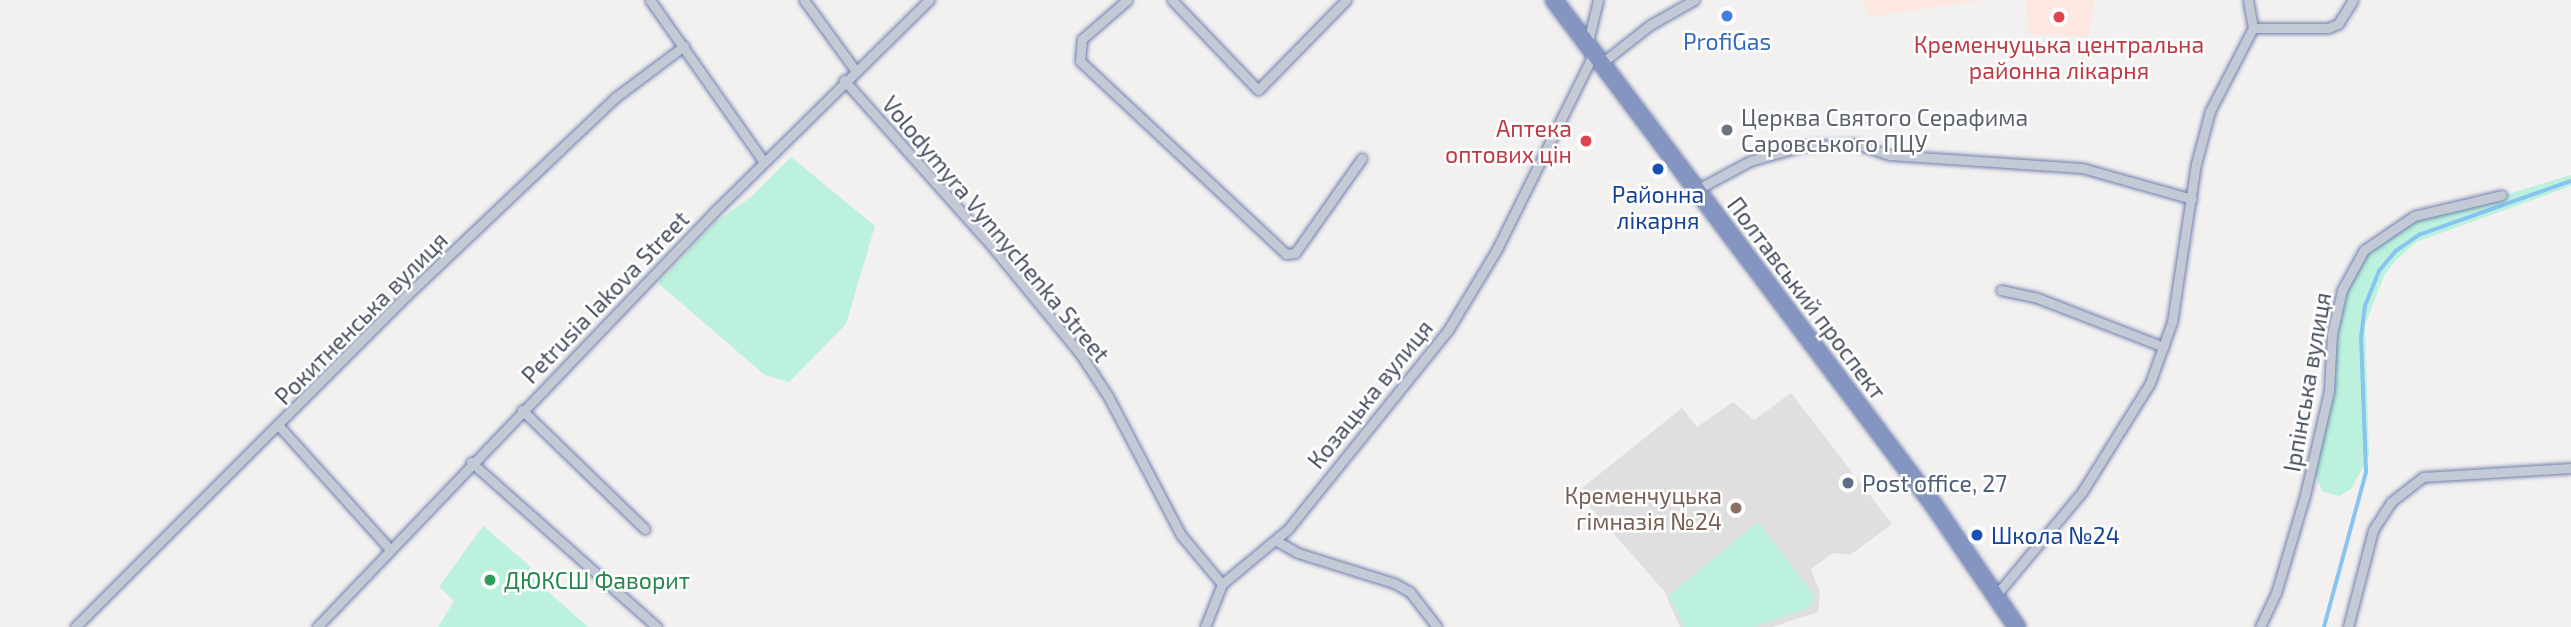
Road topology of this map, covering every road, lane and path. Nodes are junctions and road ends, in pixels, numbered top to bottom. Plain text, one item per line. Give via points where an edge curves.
1 (650, 0) edge
2 (804, 0) edge
3 (929, 0) edge
4 (1127, 0) edge
5 (1172, 0) edge
6 (1346, 0) edge
7 (1554, 0) edge
8 (1598, 0) edge
9 (1694, 0) edge
10 (2248, 0) edge
11 (2353, 0) edge
12 (2253, 28) junction
13 (684, 46) junction
14 (1595, 52) junction
15 (855, 70) junction
16 (844, 80) junction
17 (1362, 158) dead end
18 (764, 162) junction
19 (1698, 189) junction
20 (2502, 195) dead end
21 (2192, 199) junction
22 (2001, 290) dead end
23 (2164, 347) junction
24 (522, 410) junction
25 (279, 426) junction
26 (471, 462) junction
27 (2571, 468) edge
28 (645, 529) dead end
29 (1277, 541) junction
30 (389, 548) junction
31 (1222, 584) junction
32 (1997, 594) junction
33 (75, 627) edge
34 (317, 627) edge
35 (657, 627) edge
36 (1205, 627) edge
37 (1437, 627) edge
38 (2017, 627) edge
39 (2260, 627) edge
40 (2348, 627) edge

1 - 13 street
2 - 15 street
3 - 15 street, Petrusia Iakova Street
4 - 17 street via 1082,39 1080,61 1286,254 1295,253
5 - 6 street via 1258,90
7 - 14 highway, Полтавський проспект
8 - 14 street
9 - 14 street
10 - 12 street
11 - 12 street via 2339,24 2328,28
12 - 21 street via 2210,111
13 - 18 street
13 - 25 street, Рокитненська вулиця via 616,97 405,297
14 - 19 highway, Полтавський проспект
14 - 29 street, Козацька вулиця via 1462,309 1420,370
15 - 16 street, Petrusia Iakova Street
16 - 18 street, Petrusia Iakova Street
16 - 31 street, Volodymyra Vynnychenka Street via 985,238 1081,355 1108,396 1181,535
18 - 24 street, Petrusia Iakova Street
19 - 21 street via 1763,157 1803,146 1856,144 1890,155 2081,168
19 - 32 highway, Полтавський проспект
20 - 39 street, Ірпінська вулиця via 2414,216 2364,250 2342,290 2332,334 2329,391 2308,482 2276,593
21 - 23 street
22 - 23 street via 2035,297
23 - 32 street via 2150,383 2081,492
24 - 26 street, Petrusia Iakova Street
24 - 28 street
25 - 30 street
25 - 33 street, Рокитненська вулиця
26 - 30 street, Petrusia Iakova Street
26 - 35 street
27 - 40 street via 2423,477 2391,502 2373,530
29 - 31 street, Козацька вулиця
29 - 37 street via 1298,553 1394,583 1410,592
30 - 34 street, Petrusia Iakova Street
31 - 36 street
32 - 38 highway, Полтавський проспект

